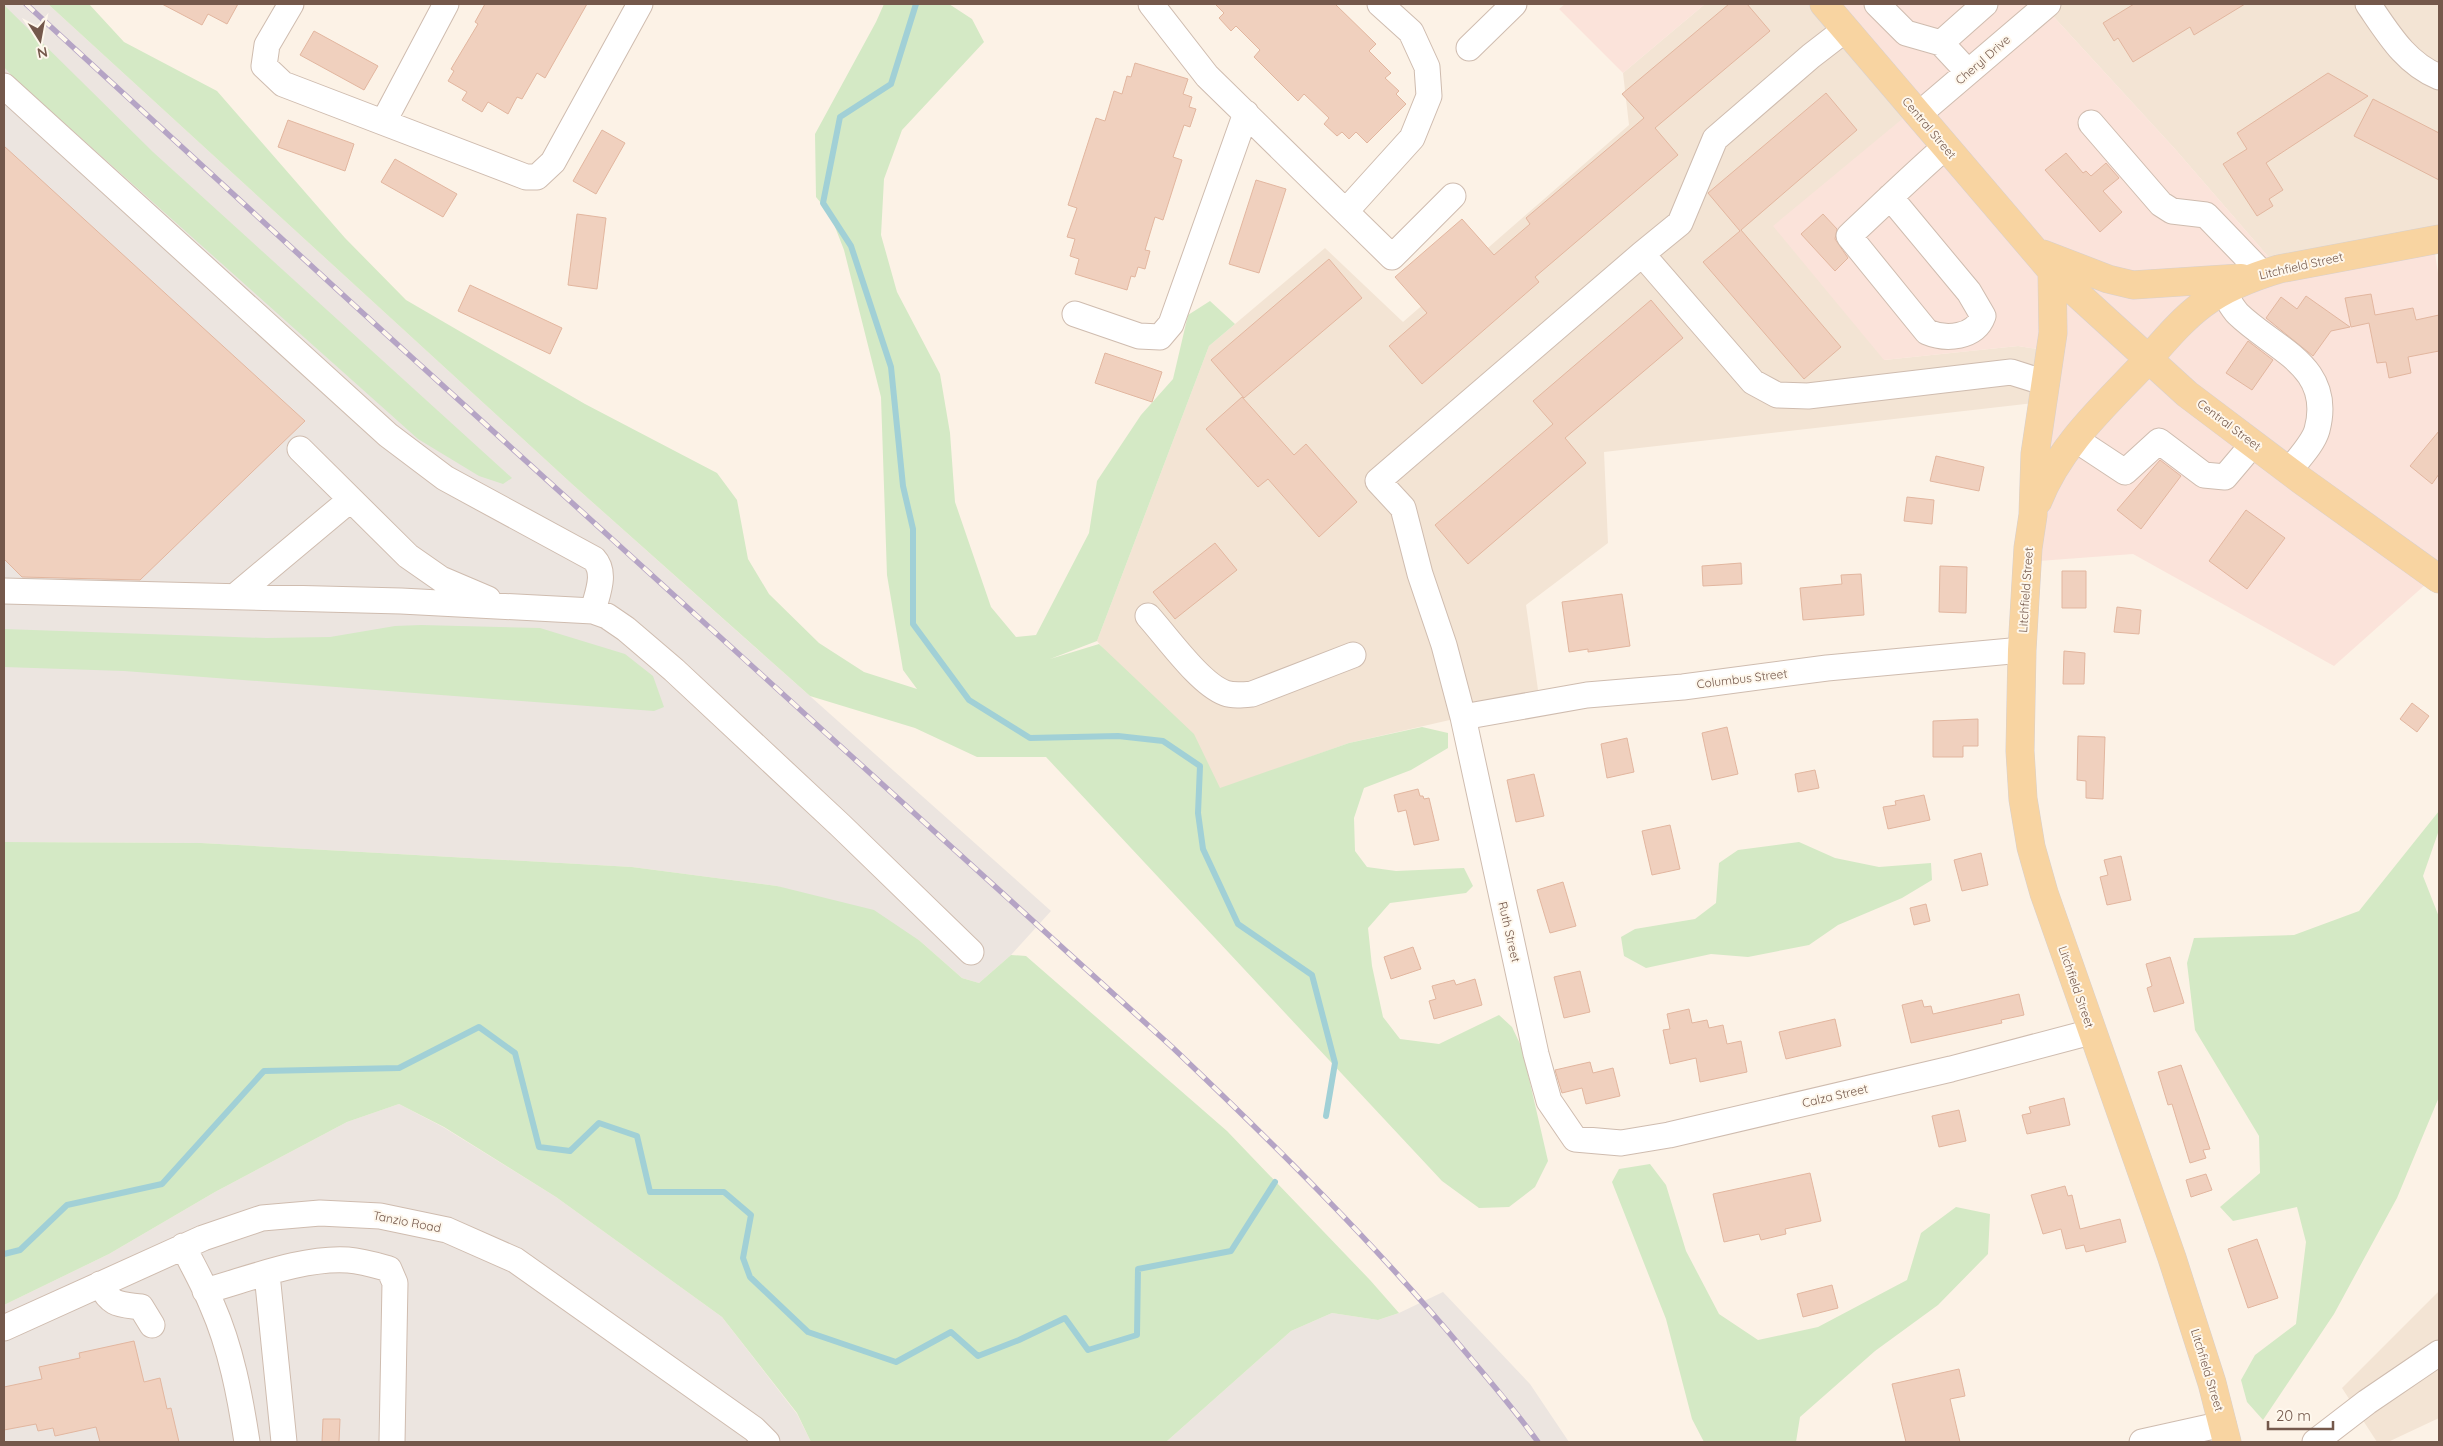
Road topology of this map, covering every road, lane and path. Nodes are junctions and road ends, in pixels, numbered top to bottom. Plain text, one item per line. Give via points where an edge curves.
1 (291, 4) edge
2 (446, 4) edge
3 (640, 4) edge
4 (1151, 4) edge
5 (1380, 4) edge
6 (1514, 4) edge
7 (1876, 4) edge
8 (1985, 4) edge
9 (2368, 4) edge
10 (2032, 9) edge
11 (1835, 12) edge
12 (1941, 43) junction
13 (1469, 48) dead end
14 (1968, 72) junction
15 (2439, 78) edge
16 (4, 86) edge
17 (1246, 113) junction
18 (1918, 115) junction
19 (384, 121) junction
20 (2091, 123) dead end
21 (1945, 147) junction
22 (1453, 196) dead end
23 (1890, 198) junction
24 (1346, 210) junction
25 (2439, 239) edge
26 (1642, 254) junction
27 (2044, 261) junction
28 (2258, 275) junction
29 (2223, 292) junction
30 (1076, 314) dead end
31 (2148, 360) junction
32 (2046, 383) junction
33 (2075, 439) junction
34 (2253, 444) junction
35 (300, 449) dead end
36 (2289, 471) junction
37 (350, 500) junction
38 (2032, 515) junction
39 (2439, 579) edge
40 (4, 591) edge
41 (234, 597) junction
42 (504, 606) junction
43 (593, 611) junction
44 (1148, 616) dead end
45 (2022, 650) junction
46 (1353, 654) dead end
47 (1463, 717) junction
48 (971, 952) dead end
49 (2092, 1032) junction
50 (1575, 1139) joint
51 (183, 1246) junction
52 (268, 1274) junction
53 (100, 1284) junction
54 (206, 1291) junction
55 (152, 1325) dead end
56 (4, 1328) edge
57 (2439, 1354) edge
58 (2225, 1433) edge
59 (247, 1442) edge
60 (284, 1442) edge
61 (392, 1442) edge
62 (767, 1442) edge
63 (2142, 1442) edge
64 (2315, 1442) edge

1 - 19 street via 267,45 264,66 284,84
2 - 19 street
3 - 19 street via 553,162 537,177 526,177
4 - 17 street via 1207,76
5 - 24 street via 1411,32 1427,67 1429,96 1412,138
6 - 13 street
7 - 12 street via 1906,33
8 - 12 street
9 - 15 street via 2396,45
10 - 14 street, Cheryl Drive
11 - 18 main road, Central Street
11 - 26 street via 1811,56 1715,139 1680,223
12 - 14 street
14 - 18 street, Cheryl Drive
16 - 43 street via 417,459 445,478 594,559 601,566 602,574
17 - 24 street
17 - 30 street via 1171,324 1160,337 1139,336
18 - 21 main road, Central Street
20 - 28 street via 2161,204 2172,211 2206,215
21 - 23 street
21 - 27 main road, Central Street
22 - 24 street via 1392,256
23 - 23 street via 1849,236 1927,332 1948,337 1980,326 1983,316 1970,292
25 - 28 main road, Litchfield Street via 2359,252
26 - 32 street via 1753,382 1777,395 1808,396 2011,372
26 - 47 street, Ruth Street via 1378,481 1403,508
27 - 28 main road, Central Street via 2133,285
27 - 31 main road, Central Street
27 - 32 main road, Litchfield Street via 2053,333
28 - 29 main road, Litchfield Street
29 - 31 main road, Litchfield Street via 2180,323
29 - 36 street via 2236,312 2296,358 2311,377 2321,399 2316,432
31 - 33 main road, Litchfield Street
31 - 34 main road, Central Street
32 - 38 main road, Litchfield Street via 2035,454
33 - 34 street via 2125,472 2159,441 2204,474 2225,477
33 - 38 main road, Litchfield Street via 2048,478
34 - 36 main road, Central Street
35 - 37 street
36 - 39 main road, Central Street
37 - 41 street
37 - 42 street via 408,556 441,579
38 - 45 main road, Litchfield Street
40 - 41 street
41 - 42 street
42 - 43 street
43 - 48 street via 626,629 674,670
44 - 46 street via 1204,680 1234,696 1252,694
45 - 47 street, Columbus Street via 1587,695
45 - 49 main road, Litchfield Street via 2020,751 2031,847
47 - 50 street, Ruth Street via 1536,1054 1549,1101
49 - 50 street, Calza Street via 1951,1069 1669,1135 1621,1142
49 - 58 main road, Litchfield Street via 2172,1258
51 - 53 street, Tanzio Road
51 - 54 street
51 - 62 street, Tanzio Road via 262,1218 320,1213 380,1216 447,1230 516,1260 754,1428
52 - 54 street
52 - 60 street
52 - 61 street via 315,1262 347,1260 389,1269 394,1275
53 - 55 street via 110,1300 141,1307
53 - 56 street, Tanzio Road
54 - 59 street via 229,1354
57 - 64 street via 2367,1402
58 - 63 street

